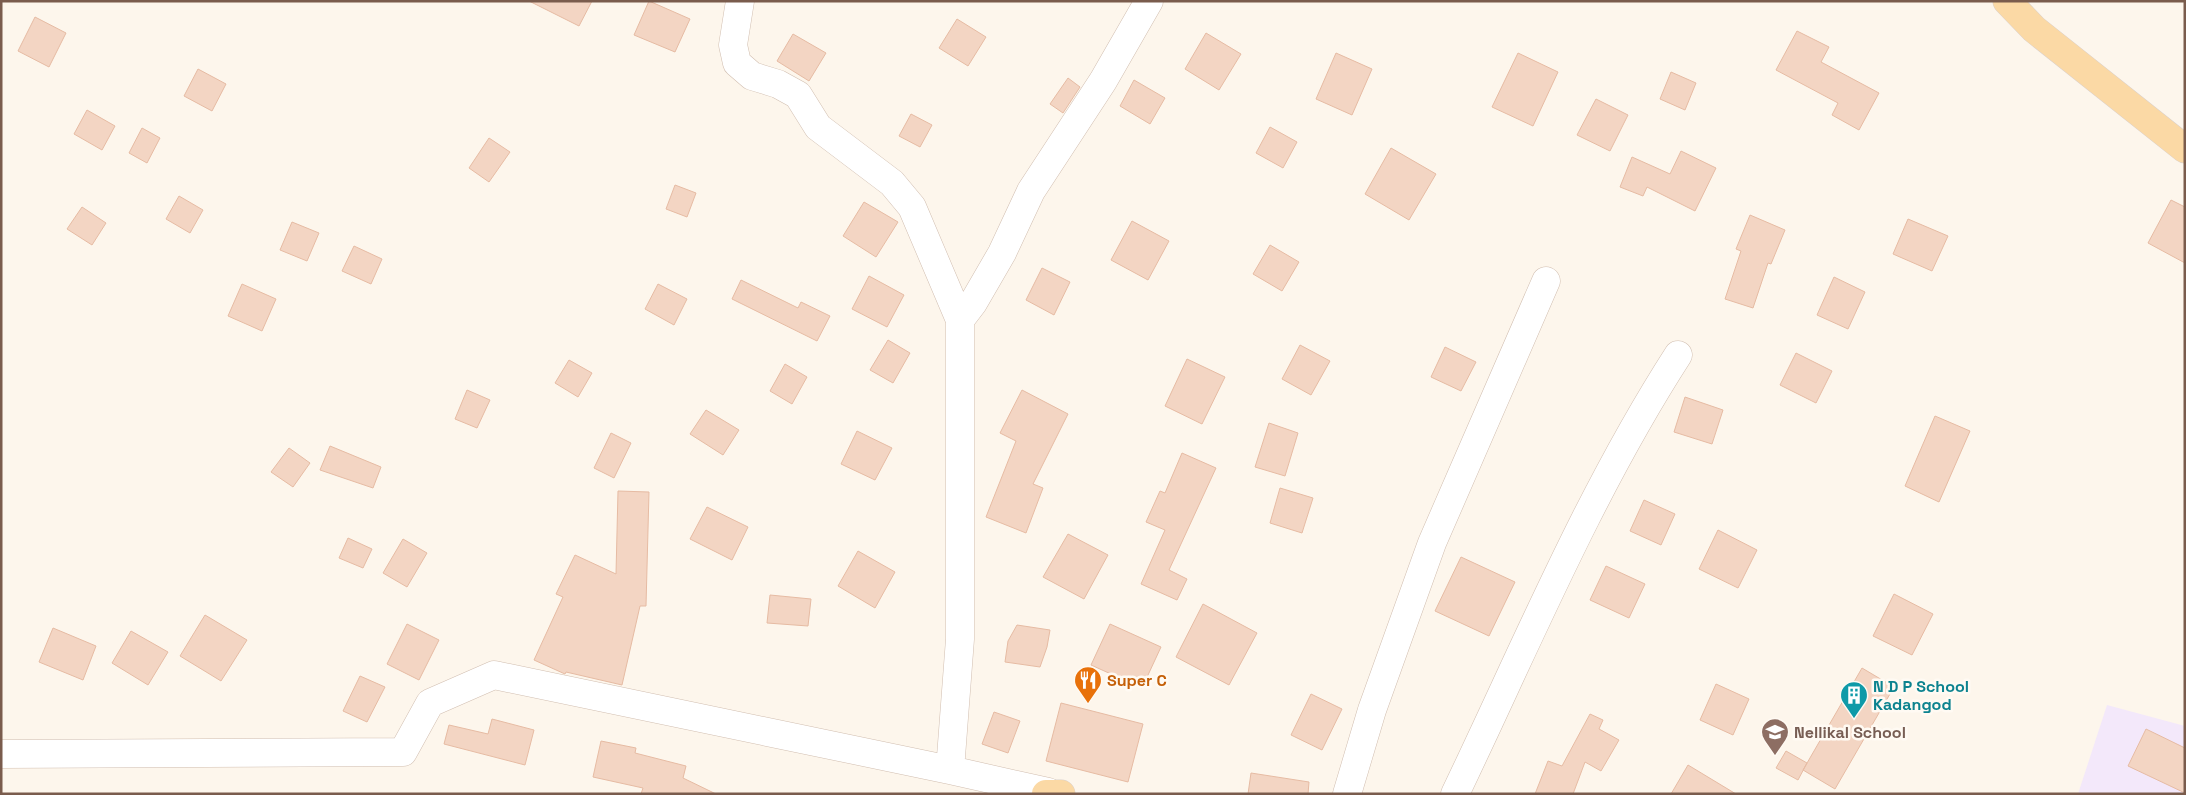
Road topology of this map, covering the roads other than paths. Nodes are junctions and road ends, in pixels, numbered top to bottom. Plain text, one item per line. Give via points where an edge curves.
1 (740, 1) edge
2 (1148, 1) edge
3 (2007, 1) edge
4 (2185, 149) edge
5 (1546, 281) dead end
6 (960, 320) junction
7 (1678, 355) dead end
8 (1, 754) edge
9 (950, 770) junction
10 (1052, 793) edge
11 (1347, 794) edge
12 (1455, 794) edge

1 - 6 street via 733,45 737,64 752,76 778,84 798,95 818,127 892,183 912,207
2 - 6 street via 1103,81 1031,191 1002,253
3 - 4 main road via 2034,28
5 - 11 street via 1432,543 1372,710
6 - 9 street via 960,639
7 - 12 street via 1644,408 1604,483
8 - 9 street via 403,752 430,704 494,675
9 - 10 street

